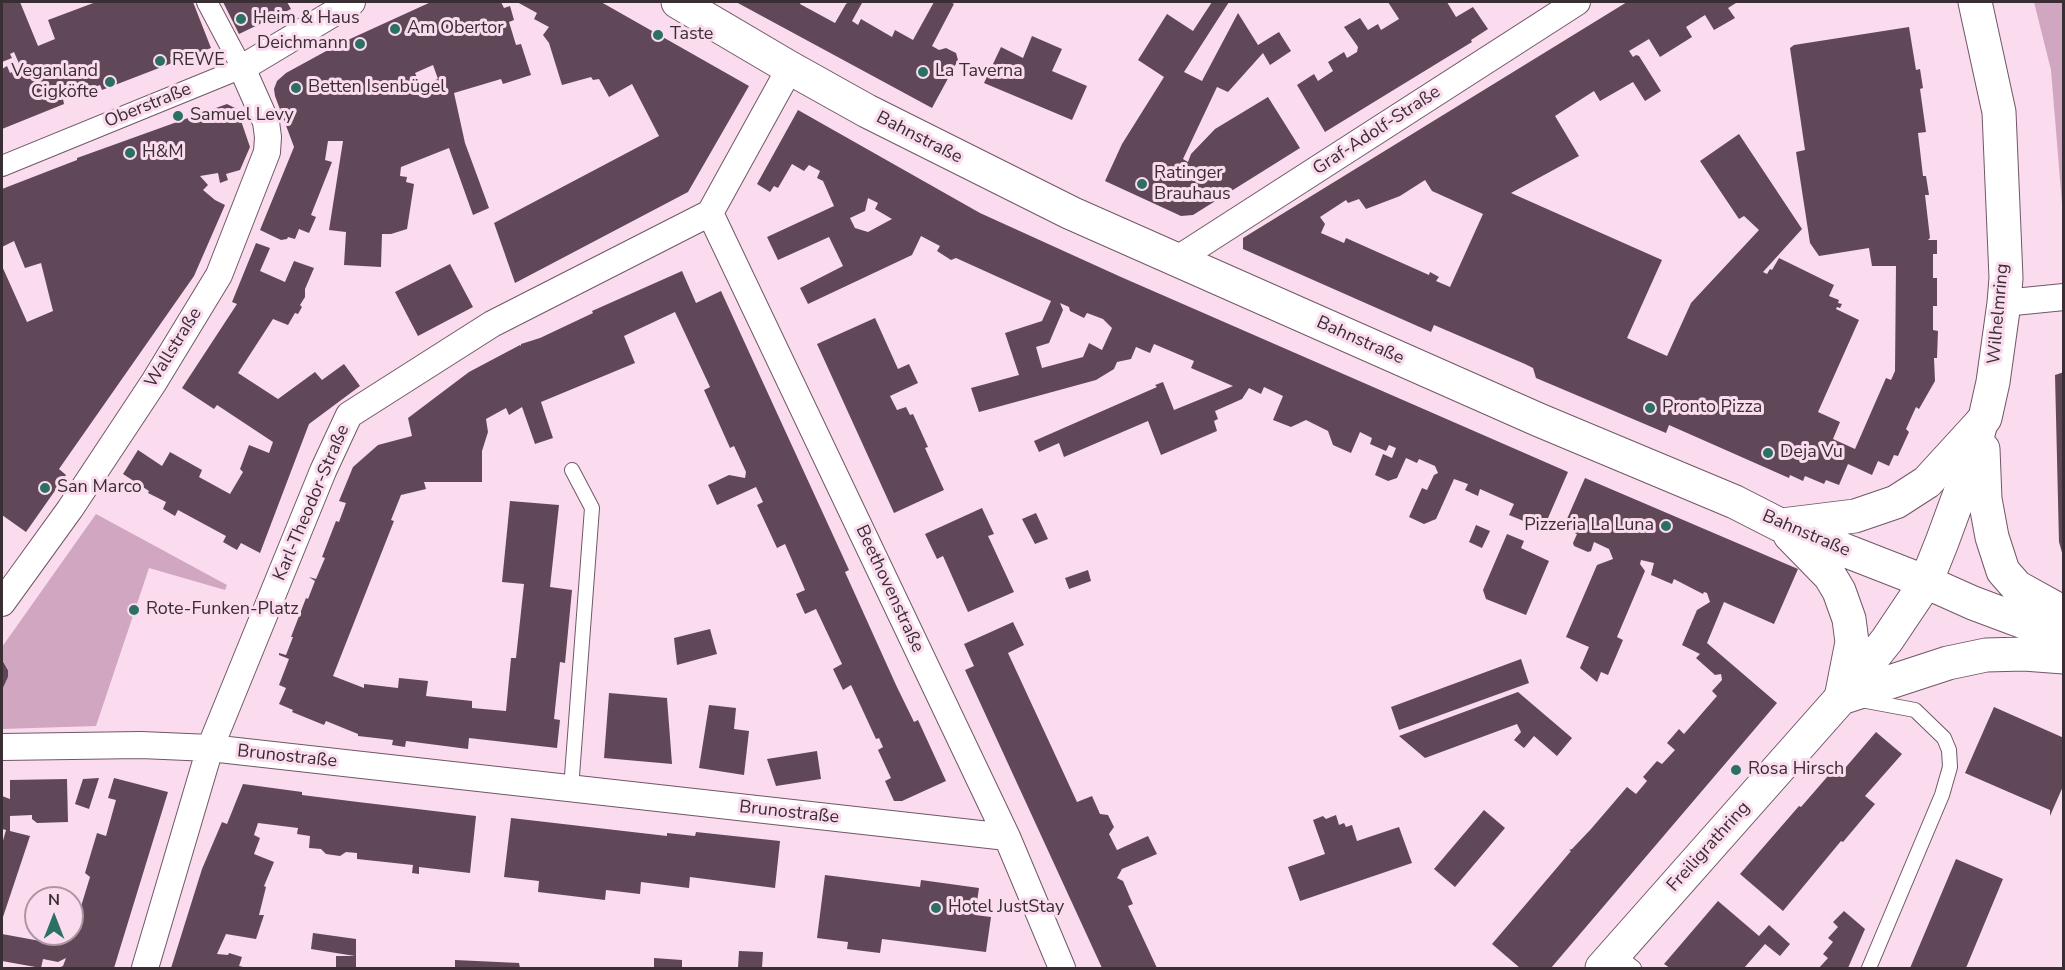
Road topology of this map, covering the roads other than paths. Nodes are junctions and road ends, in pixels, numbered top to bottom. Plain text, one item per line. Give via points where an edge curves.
1 (207, 2) edge
2 (352, 2) edge
3 (678, 2) edge
4 (1577, 2) edge
5 (1975, 2) edge
6 (242, 68) junction
7 (790, 68) junction
8 (2, 166) edge
9 (710, 213) junction
10 (1176, 260) junction
11 (2064, 297) edge
12 (2004, 303) junction
13 (1981, 423) junction
14 (572, 470) dead end
15 (1780, 525) junction
16 (1926, 582) junction
17 (2, 603) edge
18 (2064, 613) edge
19 (2064, 637) edge
20 (2064, 657) edge
21 (1841, 698) junction
22 (2, 747) edge
23 (210, 748) junction
24 (571, 789) junction
25 (1007, 837) junction
26 (1617, 963) edge
27 (145, 969) edge
28 (1062, 969) edge
29 (1869, 969) edge

1 - 6 street
2 - 6 street, Oberstraße
3 - 7 street, Bahnstraße
4 - 10 street, Graf-Adolf-Straße
5 - 12 street, Wilhelmring via 1999,112
6 - 8 street, Oberstraße
6 - 17 street, Wallstraße via 266,122 267,152 219,275 154,382
7 - 9 street
7 - 10 street, Bahnstraße via 962,159
9 - 23 street, Karl-Theodor-Straße via 492,324 349,415
9 - 25 street, Beethovenstraße
10 - 15 street, Bahnstraße
11 - 12 street
12 - 13 street, Wilhelmring via 1993,382
13 - 15 street via 1927,482 1896,502 1855,516
13 - 16 street, Wilhelmring via 1967,474
13 - 18 street via 1985,499 2003,571 2017,587
14 - 24 lane via 592,508
15 - 16 street, Bahnstraße
15 - 21 street via 1821,566 1839,591 1849,619 1852,642
16 - 19 street, Bahnstraße
16 - 21 street, Freiligrathring
20 - 21 street via 1986,655 1948,663
21 - 26 street, Freiligrathring
21 - 29 lane via 1915,710 1944,738 1949,750 1950,767 1942,795
22 - 23 street, Brunostraße
23 - 24 street, Brunostraße
23 - 27 street, Karl-Theodor-Straße
24 - 25 street, Brunostraße
25 - 28 street, Beethovenstraße

